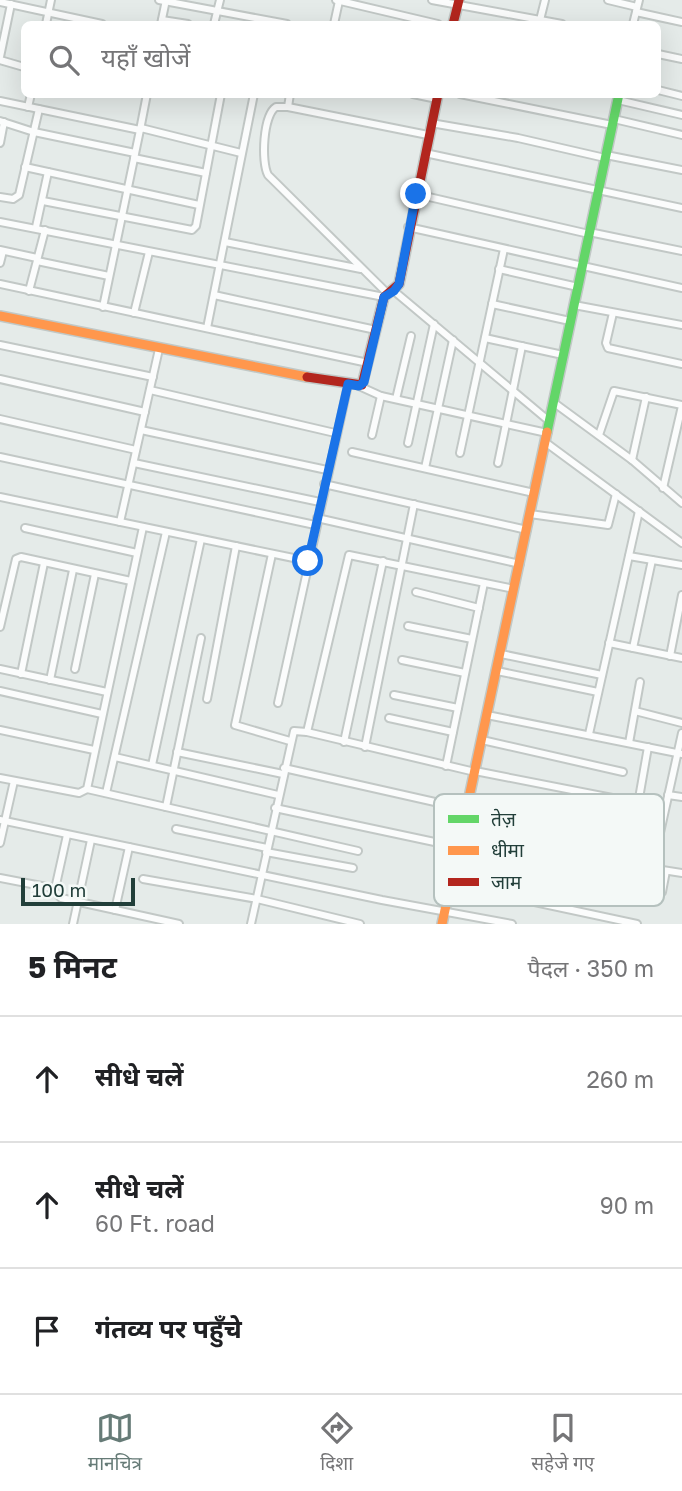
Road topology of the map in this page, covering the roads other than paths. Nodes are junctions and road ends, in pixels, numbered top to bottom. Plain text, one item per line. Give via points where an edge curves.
1 (51, 0) edge
2 (220, 0) edge
3 (337, 0) edge
4 (432, 0) edge
5 (545, 0) edge
6 (608, 0) edge
7 (164, 1) edge
8 (0, 2) edge
9 (458, 3) edge
10 (11, 4) junction
11 (637, 6) edge
12 (217, 11) junction
13 (48, 12) junction
14 (46, 21) edge
15 (88, 21) edge
16 (162, 21) edge
17 (215, 21) edge
18 (271, 21) edge
19 (334, 21) edge
20 (425, 21) edge
21 (454, 21) edge
22 (535, 21) edge
23 (539, 21) edge
24 (682, 22) edge
25 (661, 55) edge
26 (0, 58) edge
27 (682, 59) edge
28 (21, 66) edge
29 (661, 91) edge
30 (682, 96) edge
31 (30, 98) edge
32 (145, 98) edge
33 (220, 98) edge
34 (253, 98) edge
35 (289, 98) edge
36 (438, 98) edge
37 (482, 98) edge
38 (618, 98) edge
39 (622, 98) edge
40 (0, 101) edge
41 (28, 107) junction
42 (288, 107) junction
43 (39, 109) junction
44 (682, 115) edge
45 (2, 121) edge
46 (613, 122) junction
47 (432, 123) junction
48 (140, 129) junction
49 (33, 132) junction
50 (429, 135) junction
51 (682, 135) edge
52 (0, 143) edge
53 (211, 144) junction
54 (241, 153) junction
55 (425, 153) junction
56 (135, 156) junction
57 (605, 157) junction
58 (25, 167) junction
59 (682, 170) edge
60 (48, 172) junction
61 (206, 173) junction
62 (128, 190) junction
63 (598, 191) junction
64 (416, 194) junction
65 (0, 197) edge
66 (43, 201) junction
67 (200, 205) junction
68 (682, 208) edge
69 (122, 216) junction
70 (0, 222) edge
71 (36, 227) junction
72 (408, 227) junction
73 (45, 230) junction
74 (589, 233) junction
75 (225, 242) junction
76 (116, 246) junction
77 (504, 249) junction
78 (1, 251) edge
79 (682, 251) edge
80 (149, 252) junction
81 (37, 260) junction
82 (0, 263) edge
83 (220, 263) junction
84 (582, 266) junction
85 (363, 270) junction
86 (499, 270) junction
87 (110, 276) junction
88 (0, 284) edge
89 (578, 287) junction
90 (682, 288) edge
91 (29, 291) junction
92 (388, 294) junction
93 (214, 295) junction
94 (492, 304) junction
95 (574, 305) junction
96 (103, 307) junction
97 (134, 313) junction
98 (613, 313) junction
99 (0, 316) edge
100 (570, 321) junction
101 (434, 324) junction
102 (682, 324) edge
103 (207, 328) junction
104 (376, 330) junction
105 (411, 336) dead end
106 (485, 338) junction
107 (453, 340) junction
108 (0, 345) edge
109 (522, 346) junction
110 (159, 349) junction
111 (563, 355) junction
112 (479, 362) junction
113 (368, 363) junction
114 (682, 365) edge
115 (153, 377) junction
116 (0, 379) edge
117 (348, 384) junction
118 (359, 386) junction
119 (150, 390) junction
120 (513, 390) junction
121 (381, 396) junction
122 (646, 397) junction
123 (396, 400) junction
124 (553, 402) junction
125 (417, 404) junction
126 (682, 405) edge
127 (438, 409) junction
128 (145, 412) junction
129 (468, 415) junction
130 (0, 419) edge
131 (549, 421) junction
132 (505, 424) junction
133 (141, 430) junction
134 (335, 433) junction
135 (372, 435) dead end
136 (599, 435) junction
137 (546, 437) junction
138 (408, 443) dead end
139 (136, 450) junction
140 (352, 452) dead end
141 (460, 453) dead end
142 (0, 457) edge
143 (632, 460) junction
144 (134, 463) junction
145 (498, 463) dead end
146 (425, 468) junction
147 (327, 470) junction
148 (130, 484) junction
149 (324, 484) junction
150 (663, 488) junction
151 (534, 493) junction
152 (617, 494) junction
153 (0, 497) edge
154 (320, 502) junction
155 (682, 503) edge
156 (414, 505) junction
157 (639, 511) junction
158 (530, 514) junction
159 (316, 521) junction
160 (120, 522) junction
161 (143, 527) junction
162 (25, 528) dead end
163 (527, 530) junction
164 (166, 532) junction
165 (201, 539) junction
166 (407, 540) junction
167 (682, 542) edge
168 (236, 546) junction
169 (137, 553) junction
170 (272, 554) junction
171 (629, 556) junction
172 (652, 559) junction
173 (308, 561) junction
174 (383, 561) junction
175 (44, 563) junction
176 (520, 564) junction
177 (682, 565) edge
178 (402, 566) junction
179 (74, 570) junction
180 (95, 574) junction
181 (131, 581) junction
182 (484, 583) junction
183 (514, 589) junction
184 (416, 592) dead end
185 (682, 595) edge
186 (479, 608) junction
187 (408, 626) dead end
188 (0, 627) edge
189 (201, 638) dead end
190 (472, 639) junction
191 (610, 643) junction
192 (633, 648) junction
193 (501, 654) junction
194 (670, 656) junction
195 (682, 658) edge
196 (402, 660) dead end
197 (0, 669) edge
198 (75, 669) dead end
199 (497, 671) junction
200 (465, 673) junction
201 (21, 674) junction
202 (602, 675) junction
203 (50, 680) junction
204 (640, 682) dead end
205 (0, 691) edge
206 (598, 691) junction
207 (107, 692) junction
208 (394, 695) dead end
209 (207, 699) dead end
210 (278, 703) dead end
211 (458, 708) junction
212 (635, 710) junction
213 (102, 714) junction
214 (487, 715) junction
215 (389, 718) dead end
216 (682, 723) edge
217 (0, 730) edge
218 (307, 732) junction
219 (453, 732) junction
220 (682, 733) edge
221 (589, 734) junction
222 (482, 740) junction
223 (290, 741) junction
224 (344, 742) junction
225 (629, 743) junction
226 (365, 747) junction
227 (648, 747) junction
228 (94, 750) junction
229 (177, 752) junction
230 (680, 754) edge
231 (115, 757) junction
232 (152, 765) junction
233 (446, 766) junction
234 (283, 771) junction
235 (475, 771) junction
236 (173, 772) junction
237 (622, 772) dead end
238 (0, 778) edge
239 (14, 781) junction
240 (87, 789) junction
241 (106, 793) junction
242 (470, 794) edge
243 (592, 794) edge
244 (640, 794) edge
245 (278, 795) junction
246 (668, 795) junction
247 (682, 797) edge
248 (434, 802) edge
249 (166, 807) junction
250 (275, 808) junction
251 (664, 814) edge
252 (2, 821) edge
253 (176, 829) dead end
254 (270, 830) junction
255 (67, 835) junction
256 (91, 839) junction
257 (0, 843) edge
258 (434, 845) edge
259 (129, 848) junction
260 (267, 850) junction
261 (358, 850) dead end
262 (354, 868) dead end
263 (666, 871) joint
264 (682, 873) edge
265 (262, 876) junction
266 (0, 878) edge
267 (143, 879) dead end
268 (664, 885) edge
269 (55, 889) junction
270 (257, 900) junction
271 (78, 902) junction
272 (446, 906) edge
273 (553, 906) edge
274 (115, 910) junction
275 (445, 910) junction
276 (142, 920) edge
277 (73, 924) edge
278 (174, 924) edge
279 (251, 924) edge
280 (360, 924) edge
281 (442, 924) edge
282 (512, 924) edge
283 (637, 924) edge

1 - 13 street
2 - 12 street
3 - 19 street
3 - 20 street
4 - 9 street
5 - 23 street
6 - 11 street
7 - 12 street
7 - 16 street
8 - 10 street
9 - 21 street
9 - 22 street
10 - 13 street
10 - 26 street
11 - 24 street
12 - 17 street
12 - 18 street
13 - 14 street
13 - 15 street
25 - 27 street
26 - 28 street
29 - 30 street
31 - 41 street
32 - 48 street
33 - 53 street
34 - 54 street
35 - 42 street
36 - 47 street
37 - 46 street
38 - 46 street
39 - 44 street
40 - 41 street
41 - 43 street
42 - 50 street
42 - 85 street via 271,110 264,168
43 - 48 street
43 - 49 street
45 - 49 street
45 - 52 street
46 - 51 street
46 - 57 street
47 - 50 street
47 - 57 street
48 - 53 street
48 - 56 street
49 - 56 street
49 - 58 street
50 - 55 street
53 - 54 street
53 - 61 street
54 - 75 street
55 - 63 street
55 - 64 street
56 - 61 street
56 - 62 street
57 - 59 street
57 - 63 street
58 - 60 street
58 - 65 street via 16,198
60 - 62 street
60 - 66 street
61 - 67 street
62 - 67 street
62 - 69 street
63 - 68 street
63 - 74 street
64 - 72 street
64 - 74 street
66 - 69 street
66 - 71 street
67 - 69 street via 192,230
69 - 76 street
70 - 71 street
71 - 73 street
72 - 77 street
72 - 92 street via 399,284
73 - 76 street
73 - 81 street
74 - 79 street
74 - 84 street
75 - 83 street
75 - 85 street
76 - 80 street
76 - 87 street
77 - 84 street
77 - 86 street
78 - 81 street
78 - 82 street
80 - 83 street
80 - 97 street
81 - 87 street
81 - 91 street
83 - 92 street
83 - 93 street
84 - 89 street
84 - 90 street
85 - 92 street
86 - 89 street
86 - 94 street
87 - 96 street
88 - 91 street
89 - 95 street
91 - 96 street
92 - 101 street
92 - 104 street
93 - 103 street
93 - 104 street
94 - 100 street
94 - 106 street
95 - 98 street
95 - 100 street
96 - 97 street
97 - 103 street
98 - 102 street
98 - 114 street via 608,348
99 - 110 street
100 - 111 street
101 - 107 street
101 - 125 street
103 - 113 street
104 - 113 street
105 - 123 street
106 - 109 street
106 - 112 street
107 - 112 street
107 - 127 street
108 - 115 street
109 - 111 street
109 - 120 street
110 - 115 street
110 - 117 street
111 - 124 street
112 - 120 street
112 - 129 street
113 - 118 street
115 - 119 street
116 - 128 street
117 - 118 street
117 - 134 street
118 - 121 street
119 - 128 street
119 - 134 street
120 - 131 street
120 - 132 street
121 - 123 street
121 - 135 street
122 - 126 street
122 - 136 street via 614,391
122 - 143 street
123 - 125 street
124 - 131 street
124 - 136 street
125 - 127 street
125 - 138 street
126 - 150 street
127 - 129 street
127 - 146 street
128 - 133 street
129 - 132 street
129 - 141 street
130 - 139 street
131 - 137 street
132 - 137 street
132 - 145 street
133 - 139 street
133 - 147 street
134 - 147 street
136 - 143 street
137 - 151 street
137 - 152 street
139 - 144 street
140 - 146 street
142 - 148 street
143 - 150 street
144 - 148 street
144 - 154 street
146 - 151 street
147 - 149 street
148 - 159 street
148 - 160 street
149 - 154 street
149 - 156 street
150 - 155 street
151 - 158 street
152 - 157 street
152 - 158 street via 608,525
153 - 160 street
154 - 159 street
156 - 163 street
156 - 166 street
157 - 167 street
157 - 171 street
158 - 163 street
159 - 166 street
159 - 173 street
160 - 161 street
161 - 164 street
161 - 169 street
162 - 169 street
163 - 176 street
164 - 165 street
164 - 231 street
165 - 168 street
165 - 232 street
166 - 176 street
166 - 178 street
168 - 170 street
168 - 209 street
169 - 181 street
170 - 173 street
170 - 223 street via 235,725
171 - 172 street
171 - 191 street
172 - 177 street
172 - 192 street
173 - 210 street
174 - 178 street
174 - 218 street via 354,555 346,559
174 - 224 street
175 - 179 street
175 - 188 street via 21,557 13,562
175 - 201 street
176 - 183 street
178 - 182 street
178 - 226 street
179 - 180 street
179 - 203 street
180 - 181 street
180 - 198 street
181 - 207 street
182 - 183 street
182 - 186 street
183 - 193 street
184 - 186 street
185 - 194 street
186 - 190 street
187 - 190 street
189 - 229 street
190 - 200 street
191 - 192 street
191 - 202 street
192 - 194 street
193 - 199 street
193 - 202 street
194 - 195 street
196 - 200 street
197 - 201 street
199 - 206 street
199 - 214 street
200 - 211 street
201 - 203 street
202 - 206 street
203 - 207 street
204 - 212 street
205 - 213 street
206 - 221 street
207 - 213 street
208 - 211 street
211 - 219 street
212 - 216 street
212 - 225 street
213 - 228 street
214 - 221 street
214 - 222 street
215 - 219 street
217 - 228 street
218 - 223 street via 294,731
218 - 224 street
219 - 233 street
220 - 230 street
221 - 225 street
222 - 235 street
222 - 237 street
223 - 234 street
224 - 226 street
225 - 227 street
226 - 233 street
227 - 230 street
227 - 244 street
228 - 240 street
229 - 234 street
229 - 236 street
230 - 246 street
231 - 232 street
231 - 241 street
232 - 236 street
233 - 235 street
234 - 245 street
234 - 248 street
235 - 242 street
235 - 243 street
236 - 245 street
236 - 249 street
238 - 239 street
239 - 240 street via 79,793
239 - 252 street
240 - 241 street
241 - 249 street
245 - 250 street
246 - 247 street
246 - 251 street
249 - 254 street
250 - 254 street
250 - 258 street
252 - 255 street
252 - 257 street
253 - 260 street
254 - 260 street
254 - 261 street
255 - 256 street
255 - 269 street
256 - 259 street
256 - 271 street
259 - 265 street
259 - 274 street
260 - 262 street
260 - 265 street
263 - 264 street
263 - 268 street
265 - 270 street
265 - 275 street
266 - 269 street
267 - 270 street
269 - 271 street via 58,897
270 - 279 street
270 - 280 street
271 - 274 street
271 - 277 street
272 - 275 street
273 - 283 street
274 - 276 street
275 - 281 street
275 - 282 street
276 - 278 street

